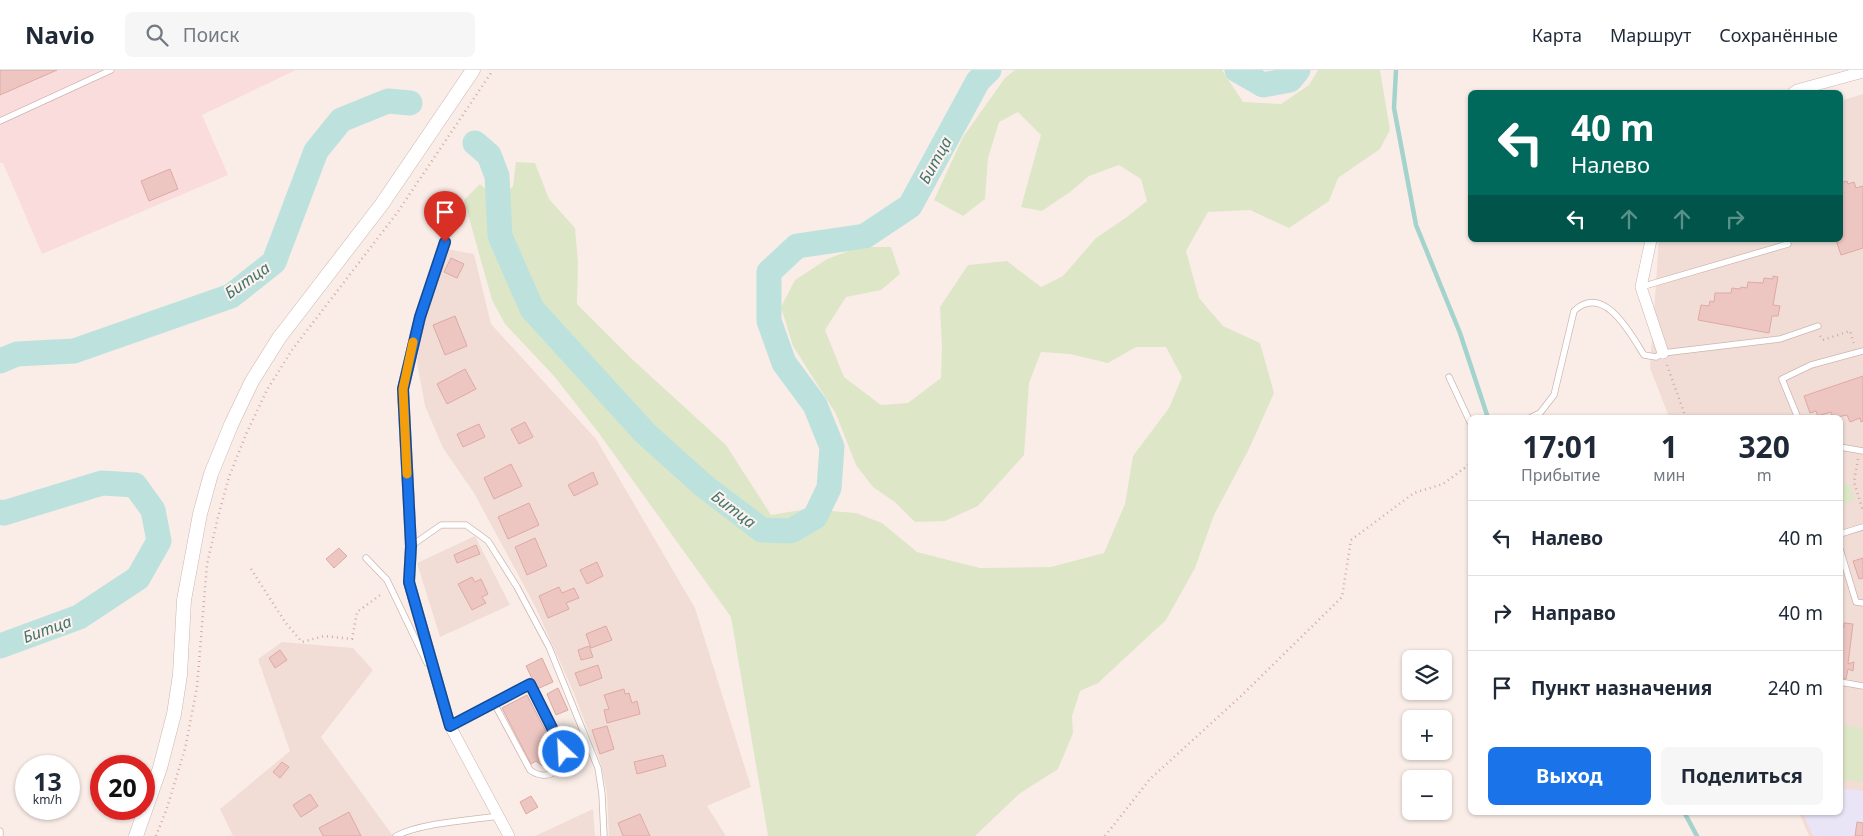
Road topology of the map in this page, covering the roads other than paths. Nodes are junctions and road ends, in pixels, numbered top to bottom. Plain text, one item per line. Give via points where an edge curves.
1 (112, 70) edge
2 (473, 70) edge
3 (1863, 72) edge
4 (1797, 90) edge
5 (0, 121) edge
6 (445, 242) dead end
7 (1651, 242) edge
8 (1788, 244) dead end
9 (1641, 287) junction
10 (1818, 326) dead end
11 (1860, 352) edge
12 (1663, 353) junction
13 (1449, 378) dead end
14 (1536, 415) edge
15 (1797, 415) edge
16 (1468, 418) edge
17 (1843, 448) edge
18 (1861, 451) edge
19 (1863, 527) edge
20 (1843, 533) edge
21 (411, 546) junction
22 (366, 558) dead end
23 (1843, 559) edge
24 (1863, 604) edge
25 (435, 677) junction
26 (1843, 683) edge
27 (1863, 686) edge
28 (494, 703) junction
29 (450, 726) junction
30 (499, 816) junction
31 (0, 831) edge
32 (0, 836) edge
33 (136, 836) edge
34 (396, 836) edge
35 (509, 836) edge
36 (604, 836) edge

1 - 5 lane
2 - 33 street via 382,204 279,338 252,381 231,425 211,474 200,514 184,600 180,676 174,714 160,768
3 - 4 street
6 - 21 street via 420,317 403,389
7 - 9 street
8 - 9 lane
9 - 12 street
10 - 12 lane via 1780,340
11 - 15 lane via 1811,365 1782,379
12 - 14 lane via 1656,357 1644,355 1610,309 1600,302 1588,302 1574,311 1554,395
13 - 16 lane
17 - 18 lane
19 - 20 lane
21 - 25 street via 409,582
21 - 36 lane via 441,525 466,525 488,541 549,646 598,768
22 - 25 lane via 387,580
23 - 24 lane via 1856,602
25 - 29 street
26 - 27 lane
28 - 28 lane via 530,684 562,746 564,759 559,770 548,776 530,770
28 - 29 lane
29 - 30 street
30 - 34 lane via 431,826
30 - 35 street
31 - 32 lane

